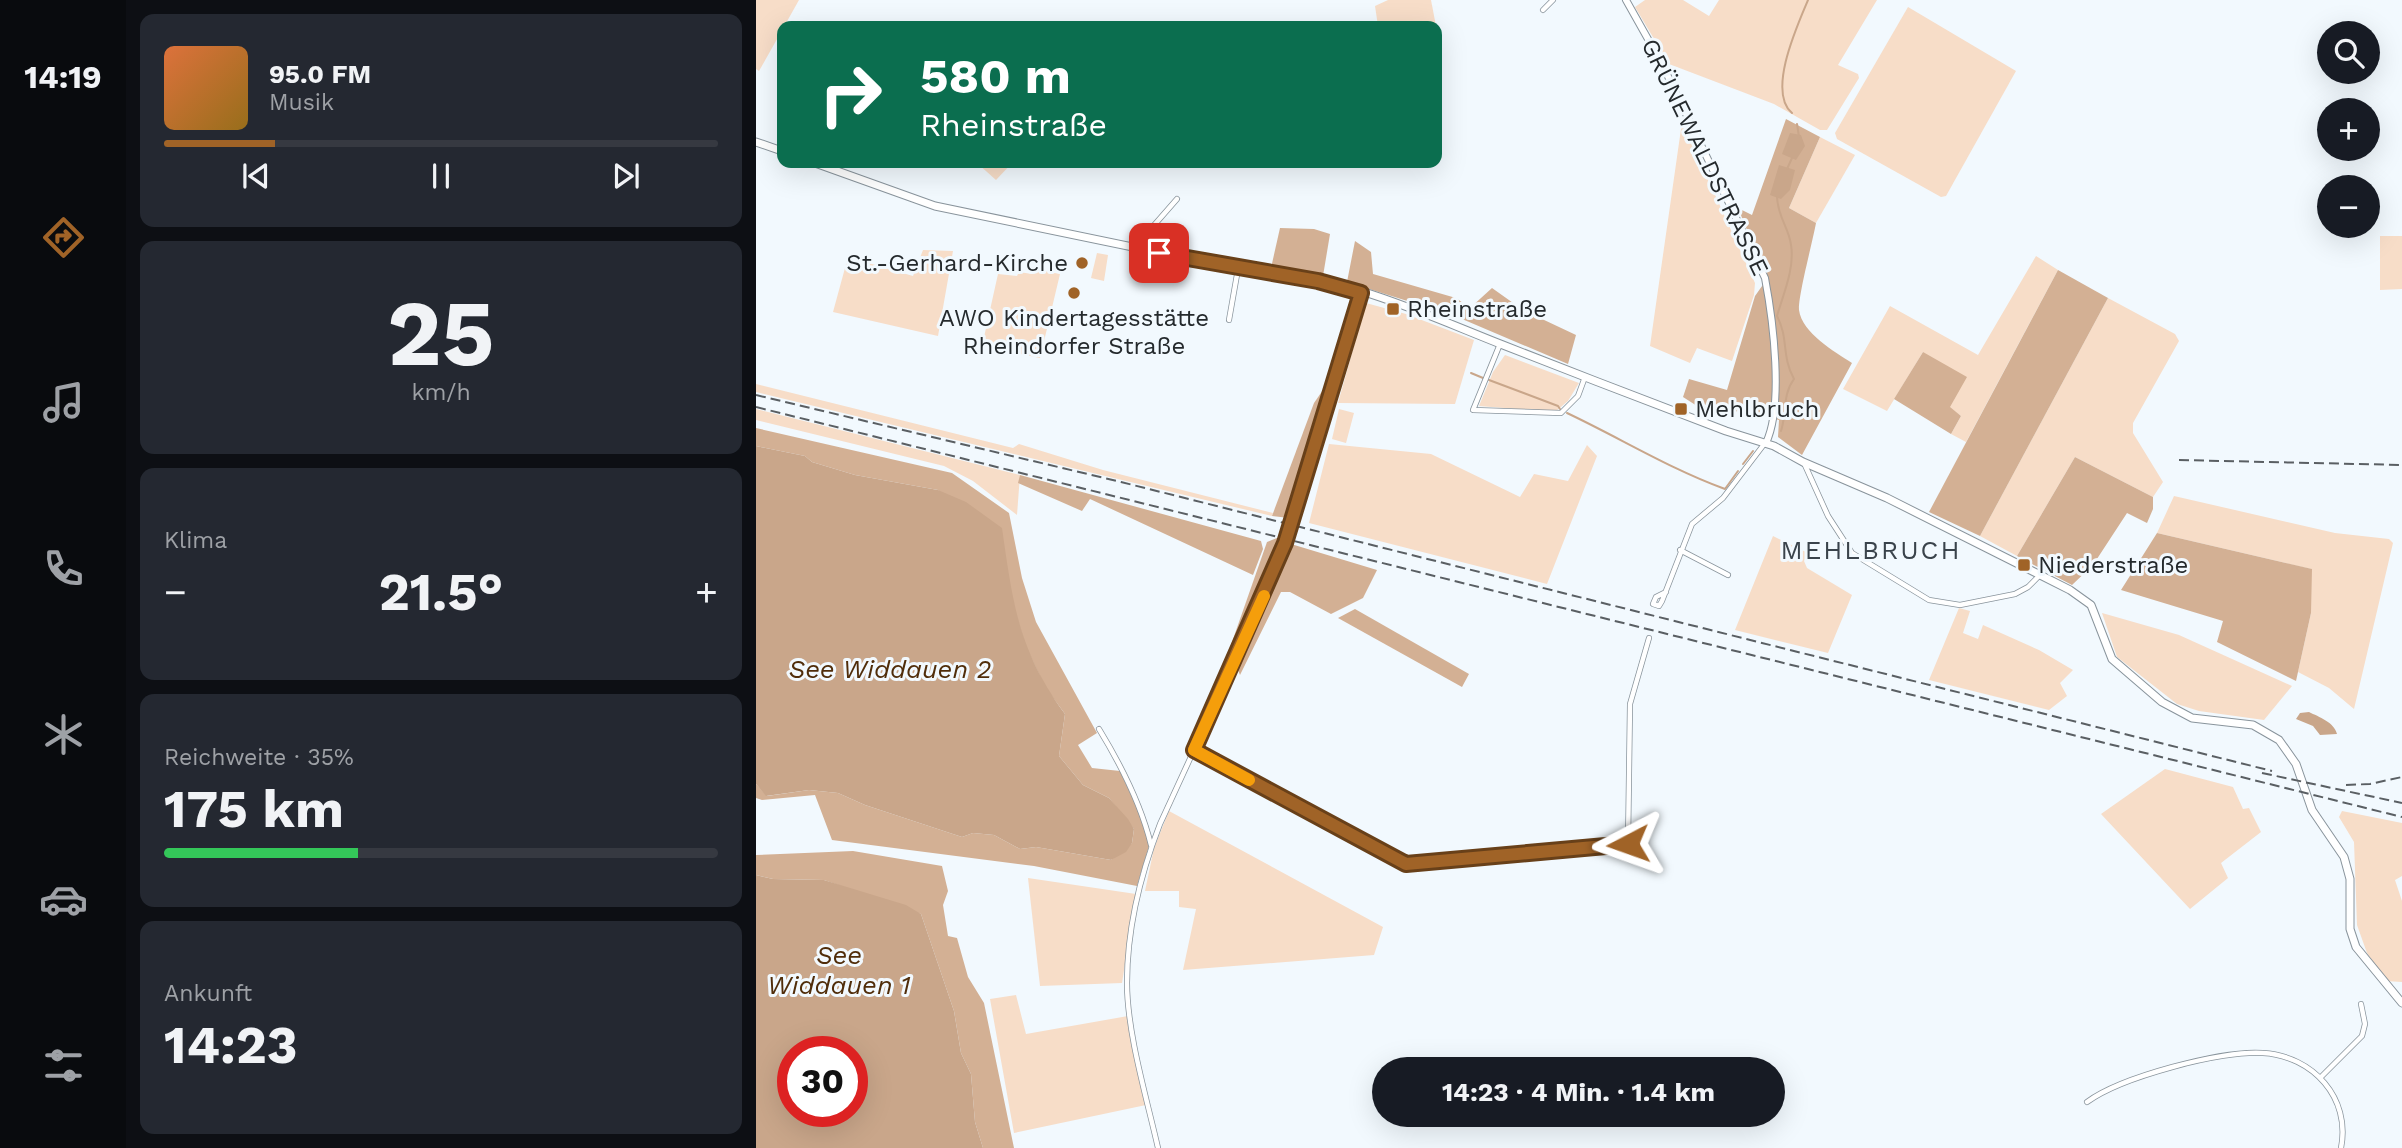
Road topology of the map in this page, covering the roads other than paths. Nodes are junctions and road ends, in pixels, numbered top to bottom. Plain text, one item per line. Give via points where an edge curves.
1 (1553, 0) edge
2 (1626, 0) edge
3 (1543, 10) dead end
4 (756, 142) edge
5 (777, 149) edge
6 (829, 168) edge
7 (1177, 199) dead end
8 (1134, 248) junction
9 (1238, 269) junction
10 (1361, 293) junction
11 (1229, 320) dead end
12 (1500, 344) junction
13 (1585, 377) junction
14 (1766, 443) junction
15 (1803, 462) junction
16 (1680, 550) junction
17 (2041, 574) junction
18 (1728, 575) dead end
19 (1666, 592) dead end
20 (1649, 638) dead end
21 (1099, 729) dead end
22 (1194, 750) junction
23 (1160, 824) junction
24 (1146, 825) junction
25 (1152, 846) junction
26 (2402, 1003) edge
27 (2361, 1004) dead end
28 (2321, 1077) junction
29 (2087, 1102) dead end
30 (1158, 1148) edge
31 (2341, 1148) edge

1 - 3 street
2 - 14 street, GRÜNEWALDSTRASSE via 1662,64 1765,278 1775,368 1772,430
4 - 5 main road
6 - 8 main road via 935,206
7 - 8 street
8 - 9 main road
9 - 10 main road via 1307,278
9 - 11 street
10 - 12 main road
10 - 22 street, bridge via 1285,543
12 - 13 main road
12 - 13 street via 1473,410 1561,414 1578,396
13 - 14 main road
14 - 15 main road
14 - 16 street via 1723,498 1692,524
15 - 17 main road
15 - 17 street via 1828,516 1852,553 1929,600 1960,605 2014,594
16 - 18 street
16 - 19 street
17 - 26 main road via 2091,606 2108,653 2122,670 2178,713 2253,725 2285,746 2309,805 2347,866 2349,920 2356,947
20 - 22 street via 1630,704 1628,844 1406,864
21 - 24 street
22 - 23 street
23 - 24 street
23 - 25 street
24 - 25 street
25 - 30 street via 1131,930 1127,985
27 - 28 street via 2362,1036
28 - 29 street via 2279,1055 2244,1053 2126,1081
28 - 31 street via 2341,1109

